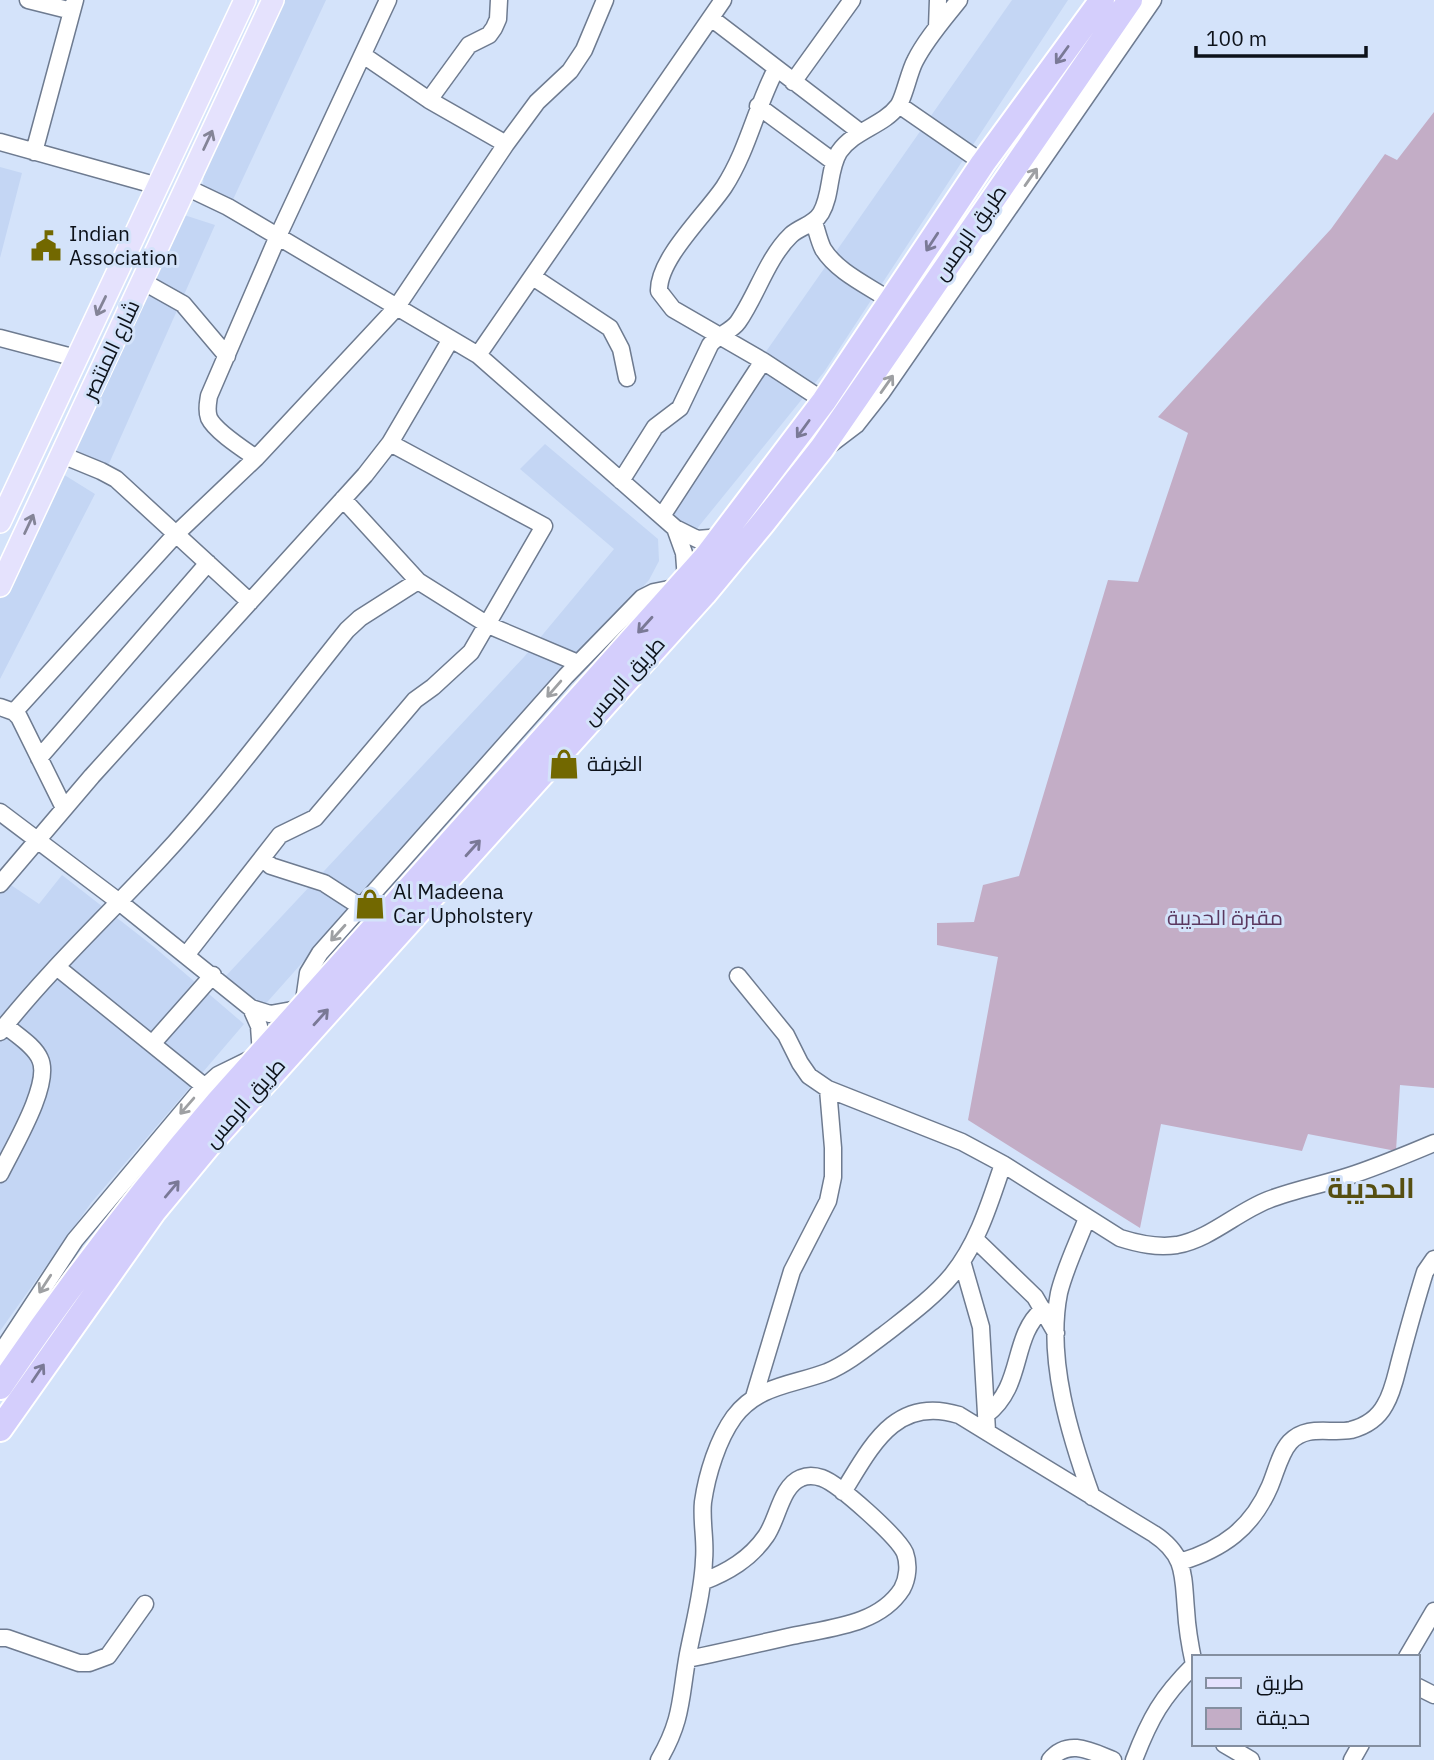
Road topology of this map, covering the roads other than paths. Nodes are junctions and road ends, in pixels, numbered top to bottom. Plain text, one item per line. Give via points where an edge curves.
1 (28, 0) edge
2 (245, 0) edge
3 (273, 0) edge
4 (388, 0) edge
5 (499, 0) edge
6 (605, 0) edge
7 (723, 0) edge
8 (852, 0) edge
9 (938, 0) edge
10 (959, 0) edge
11 (1130, 0) edge
12 (1153, 0) edge
13 (1100, 1) edge
14 (74, 6) edge
15 (711, 18) junction
16 (937, 27) junction
17 (362, 55) junction
18 (776, 69) junction
19 (793, 82) junction
20 (429, 100) junction
21 (899, 105) junction
22 (758, 106) junction
23 (860, 132) junction
24 (0, 142) edge
25 (506, 144) junction
26 (34, 152) junction
27 (834, 162) junction
28 (983, 163) junction
29 (158, 186) junction
30 (186, 187) junction
31 (814, 222) junction
32 (278, 236) junction
33 (533, 277) junction
34 (142, 281) junction
35 (891, 301) junction
36 (396, 308) junction
37 (721, 335) junction
38 (0, 338) edge
39 (451, 339) junction
40 (478, 355) junction
41 (227, 356) junction
42 (76, 358) junction
43 (763, 361) junction
44 (627, 379) dead end
45 (824, 401) junction
46 (390, 443) junction
47 (822, 448) junction
48 (62, 456) junction
49 (256, 458) junction
50 (621, 481) junction
51 (343, 499) junction
52 (1, 516) edge
53 (662, 516) junction
54 (675, 528) junction
55 (176, 534) junction
56 (722, 537) junction
57 (208, 563) junction
58 (418, 581) junction
59 (683, 583) junction
60 (0, 586) edge
61 (250, 602) junction
62 (488, 625) junction
63 (578, 663) junction
64 (7, 709) edge
65 (39, 758) junction
66 (64, 808) junction
67 (0, 812) edge
68 (37, 839) junction
69 (262, 859) junction
70 (0, 884) edge
71 (118, 901) junction
72 (361, 907) junction
73 (187, 954) junction
74 (58, 968) junction
75 (212, 975) junction
76 (738, 976) dead end
77 (251, 1008) junction
78 (303, 1008) junction
79 (3, 1029) edge
80 (152, 1044) junction
81 (261, 1054) junction
82 (204, 1086) junction
83 (828, 1089) junction
84 (1434, 1143) edge
85 (1003, 1164) junction
86 (0, 1174) edge
87 (1087, 1218) junction
88 (975, 1239) junction
89 (1434, 1259) edge
90 (962, 1261) junction
91 (1043, 1309) junction
92 (1057, 1335) junction
93 (2, 1345) edge
94 (0, 1387) edge
95 (754, 1397) junction
96 (986, 1415) junction
97 (0, 1429) edge
98 (987, 1432) junction
99 (843, 1492) junction
100 (1092, 1497) junction
101 (1180, 1562) junction
102 (702, 1582) junction
103 (145, 1604) dead end
104 (1434, 1611) edge
105 (0, 1637) edge
106 (1192, 1655) edge
107 (1408, 1655) edge
108 (688, 1659) junction
109 (1192, 1667) edge
110 (1227, 1746) edge
111 (659, 1760) edge
112 (1050, 1760) edge
113 (1113, 1760) edge
114 (1134, 1760) edge
115 (1251, 1760) edge

1 - 14 street
2 - 29 main road, شارع المنتصر
30 -> 3 main road, شارع المنتصر
4 - 17 street
5 - 20 street via 494,29 468,45
6 - 25 street via 570,71 537,102
7 - 15 street
8 - 19 street
9 - 16 street
10 - 16 street
11 - 47 highway, طريق الرمس
47 -> 12 street via 856,425 882,392
13 -> 28 highway, طريق الرمس
14 - 26 street
15 - 18 street
15 - 33 street
16 - 21 street via 916,58
17 - 20 street
17 - 32 street
18 - 19 street
18 - 22 street
19 - 23 street
20 - 25 street
21 - 23 street
21 - 28 street
22 - 27 street
22 - 37 street via 737,165 659,279 659,291 673,309
23 - 27 street
24 - 26 street
25 - 36 street
26 - 29 street
27 - 31 street via 831,185
28 -> 35 highway, طريق الرمس
29 -> 42 main road, شارع المنتصر
30 - 32 street
30 - 34 main road, شارع المنتصر
31 - 35 street via 828,257
31 - 37 street via 793,234 781,248 737,323
32 - 36 street
32 - 41 street
33 - 40 street
33 - 44 street via 610,327 621,349
34 - 41 street via 183,304
34 - 48 main road, شارع المنتصر
35 - 45 highway, طريق الرمس
36 - 39 street
36 - 49 street
37 - 43 street
37 - 50 street via 705,352 680,408 655,427
38 - 42 street
39 - 40 street
39 - 46 street
40 - 50 street
41 - 49 street via 209,396 208,417
42 - 52 main road, شارع المنتصر
43 - 45 street
43 - 53 street
45 -> 56 highway, طريق الرمس
46 - 51 street
46 - 62 street via 544,526
97 -> 47 highway, طريق الرمس via 154,1211 211,1142 704,594
48 - 55 street via 116,479
60 -> 48 main road, شارع المنتصر
49 - 55 street
50 - 53 street
51 - 58 street
51 - 61 street
53 - 54 street
54 - 56 street via 697,539
54 - 59 street via 684,553
55 - 57 street
55 - 64 street
56 - 59 highway, طريق الرمس
57 - 61 street
57 - 65 street
58 - 62 street
58 - 71 street via 347,630 211,800
59 - 63 street via 642,598
59 -> 78 highway, طريق الرمس
61 - 66 street
62 - 63 street
62 - 69 street via 471,652 415,700 315,818 280,835
63 -> 72 street
64 - 65 street
65 - 66 street
66 - 68 street
67 - 68 street
68 - 70 street
68 - 71 street
69 - 72 street via 312,878
69 - 73 street
71 - 73 street
71 - 74 street
72 -> 78 street via 315,959 306,980
73 - 75 street
74 - 79 street
74 - 80 street
75 - 77 street
75 - 80 street
76 - 83 street via 786,1035 809,1076
77 - 78 street via 271,1014
77 - 81 street via 259,1026
78 - 81 highway, طريق الرمس
79 - 86 street via 36,1052 43,1072 26,1122
80 - 82 street
81 - 82 street
81 - 94 highway, طريق الرمس via 158,1172
82 -> 93 street via 75,1240
83 - 85 street via 962,1142
83 - 95 street via 833,1177 828,1201 792,1271
84 - 87 street via 1267,1200 1180,1244 1139,1244
85 - 87 street
85 - 88 street
87 - 92 street via 1060,1289
88 - 90 street
88 - 91 street
89 - 101 street via 1425,1272 1391,1392 1380,1413 1360,1427 1312,1431 1297,1437 1286,1448 1265,1498 1243,1528 1216,1549
90 - 95 street via 937,1291 852,1359
90 - 96 street via 981,1326
91 - 92 street
91 - 96 street via 1023,1335 1004,1395
92 - 100 street via 1063,1402
95 - 102 street via 727,1429 705,1492
96 - 98 street
98 - 99 street via 959,1415 941,1411 904,1417 875,1440
98 - 100 street
99 - 102 street via 819,1477 793,1483 767,1535 754,1550 739,1564
99 - 108 street via 904,1552 907,1578 901,1590 877,1611 834,1629
100 - 101 street via 1163,1540
101 - 106 street
102 - 108 street
103 - 105 street via 108,1656 89,1663
104 - 107 street
108 - 111 street via 680,1716
109 - 114 street via 1156,1708
110 - 115 street
112 - 113 street via 1072,1747

